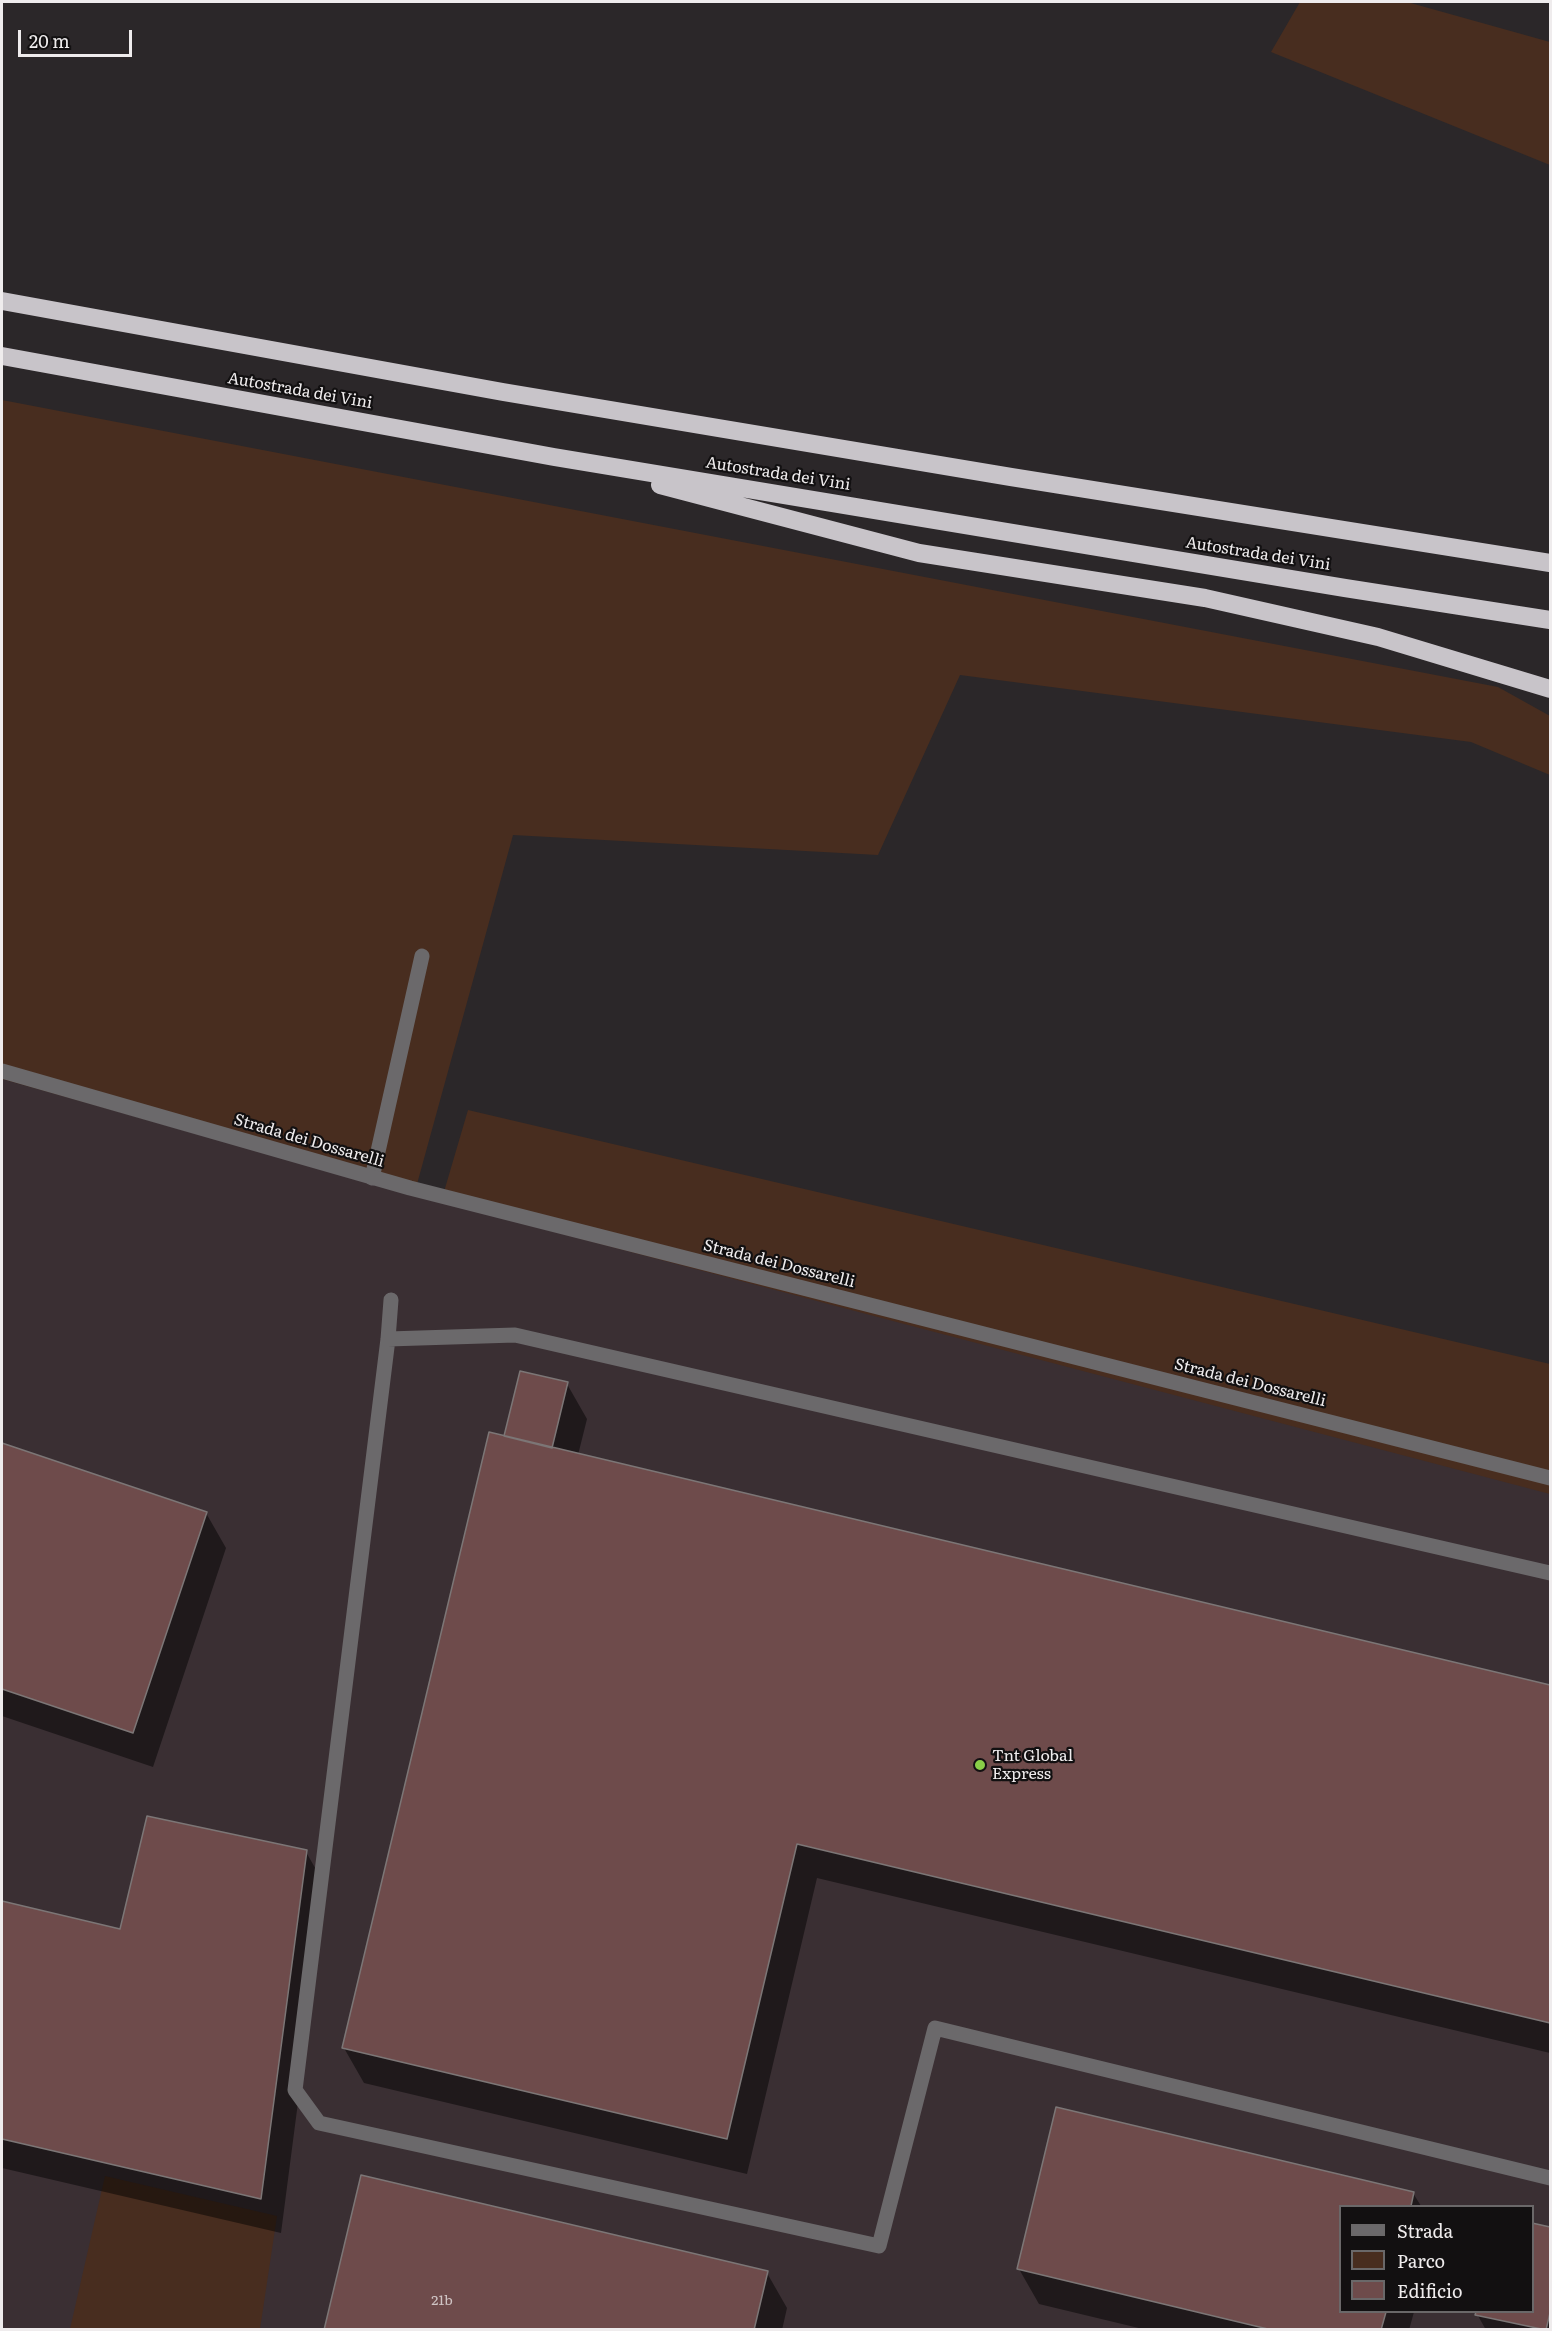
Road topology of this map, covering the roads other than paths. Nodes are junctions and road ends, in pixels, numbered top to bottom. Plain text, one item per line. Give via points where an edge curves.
1 (2, 301) edge
2 (2, 356) edge
3 (554, 457) junction
4 (1551, 563) edge
5 (1551, 620) edge
6 (1551, 689) edge
7 (422, 956) dead end
8 (2, 1071) edge
9 (372, 1178) junction
10 (391, 1300) dead end
11 (388, 1339) junction
12 (1551, 1478) edge
13 (1551, 1573) edge
14 (1551, 2178) edge

1 - 4 highway via 503,392
2 - 3 highway, Autostrada dei Vini
3 - 5 highway, Autostrada dei Vini
3 - 6 highway via 919,553 1205,598 1378,637
7 - 9 street
8 - 9 street, Strada dei Dossarelli
9 - 12 street, Strada dei Dossarelli
10 - 11 street
11 - 13 street via 515,1335
11 - 14 street via 294,2090 319,2123 879,2246 935,2028

